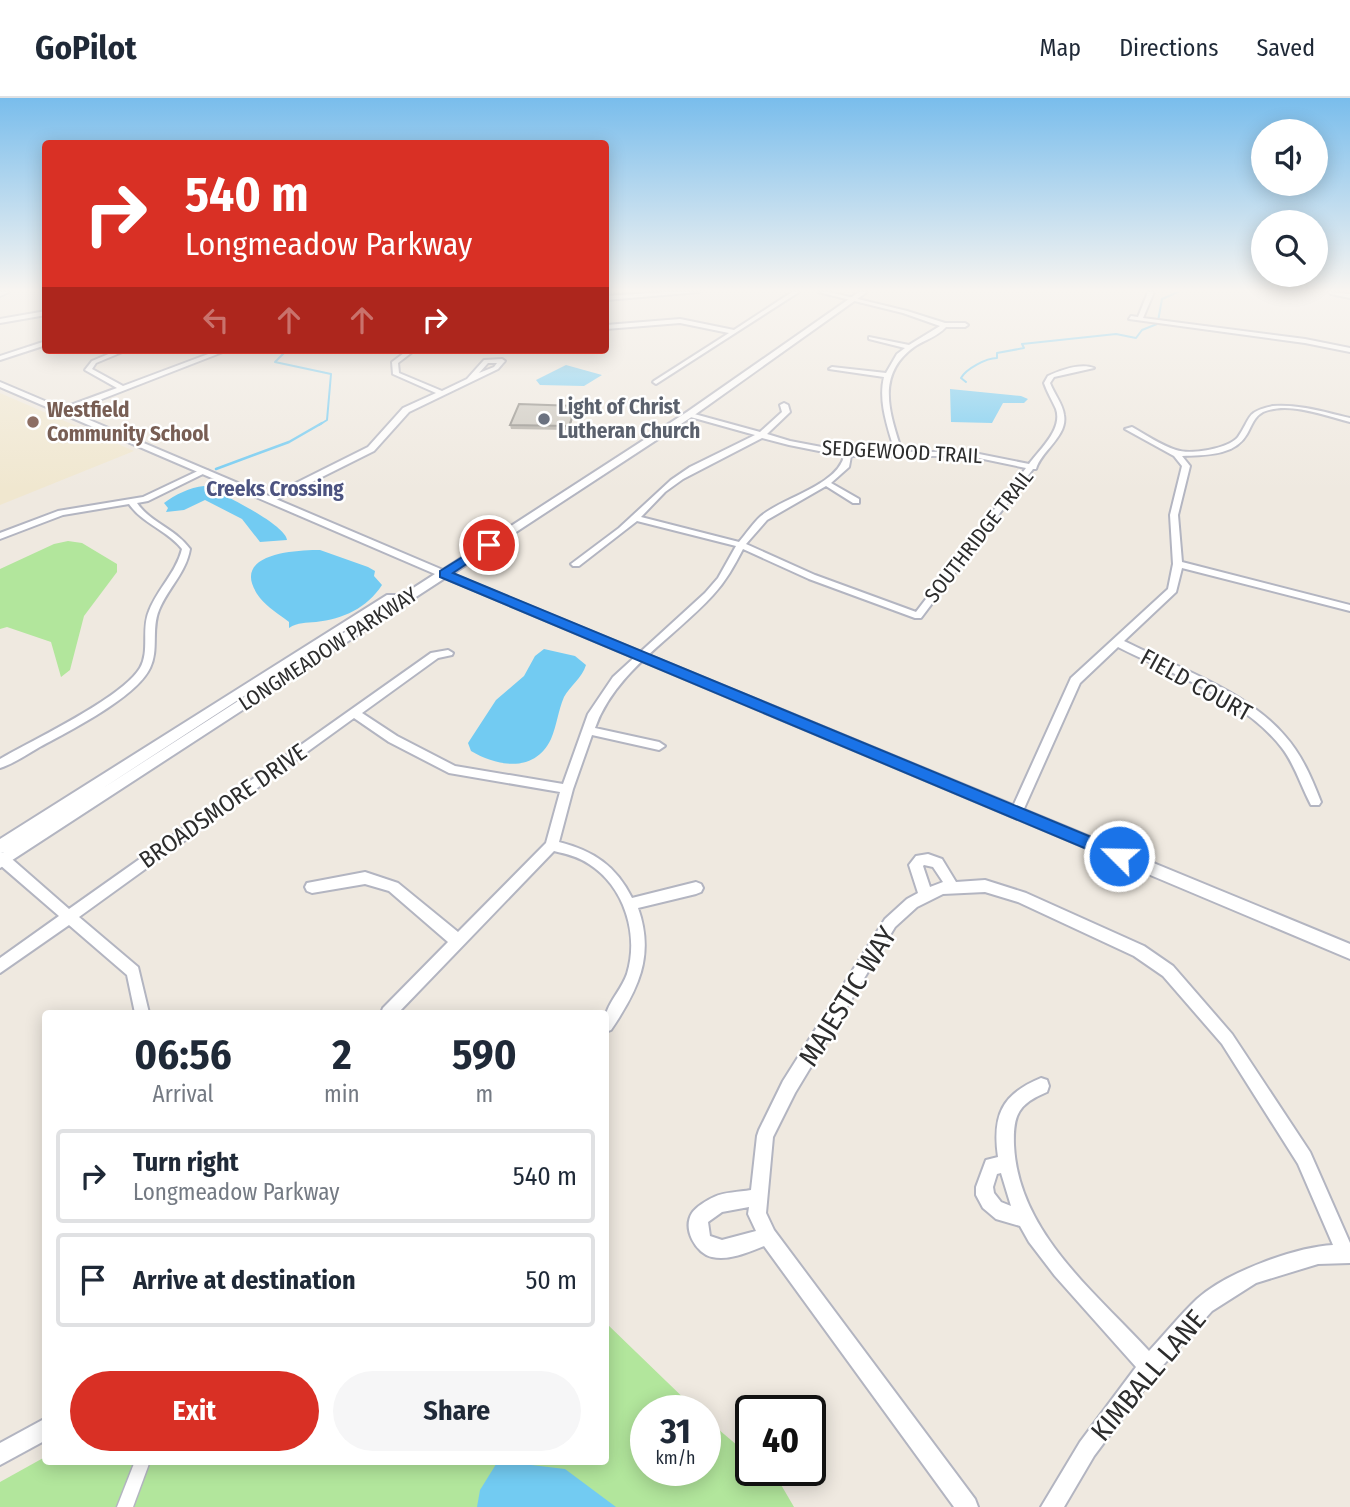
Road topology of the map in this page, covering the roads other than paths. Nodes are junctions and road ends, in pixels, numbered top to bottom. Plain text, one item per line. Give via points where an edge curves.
1 (105, 358) edge
2 (204, 358) edge
3 (401, 358) edge
4 (693, 358) edge
5 (761, 358) edge
6 (767, 358) edge
7 (897, 358) edge
8 (1091, 368) dead end
9 (832, 369) dead end
10 (886, 375) junction
11 (470, 380) dead end
12 (656, 382) dead end
13 (0, 384) edge
14 (121, 388) junction
15 (442, 393) junction
16 (784, 405) dead end
17 (63, 411) junction
18 (690, 414) junction
19 (1350, 419) edge
20 (1129, 429) dead end
21 (759, 435) junction
22 (848, 454) junction
23 (1177, 454) junction
24 (900, 456) junction
25 (1033, 467) junction
26 (205, 471) junction
27 (826, 483) junction
28 (271, 499) junction
29 (856, 501) dead end
30 (132, 502) junction
31 (635, 518) junction
32 (0, 536) edge
33 (741, 545) junction
34 (576, 564) dead end
35 (1178, 564) junction
36 (439, 572) junction
37 (1350, 608) edge
38 (1117, 642) junction
39 (448, 653) dead end
40 (640, 656) junction
41 (354, 713) junction
42 (590, 731) junction
43 (659, 746) dead end
44 (0, 764) edge
45 (567, 789) junction
46 (1315, 802) dead end
47 (1017, 813) junction
48 (552, 845) junction
49 (1, 857) edge
50 (312, 887) dead end
51 (695, 888) dead end
52 (952, 888) junction
53 (926, 897) junction
54 (630, 904) junction
55 (68, 916) junction
56 (459, 942) junction
57 (1350, 952) edge
58 (0, 966) edge
59 (141, 1010) edge
60 (391, 1010) edge
61 (609, 1021) edge
62 (1041, 1086) dead end
63 (1008, 1164) junction
64 (759, 1197) junction
65 (1023, 1218) junction
66 (768, 1236) junction
67 (1347, 1254) edge
68 (1149, 1366) junction
69 (42, 1430) edge
70 (0, 1455) edge
71 (142, 1465) edge
72 (125, 1507) edge
73 (967, 1507) edge
74 (1052, 1507) edge

1 - 14 street via 88,370
2 - 14 street
3 - 15 street via 395,362 396,374
4 - 12 street
5 - 36 street, LONGMEADOW PARKWAY
6 - 18 street, LONGMEADOW PARKWAY
7 - 10 street
8 - 25 street, SOUTHRIDGE TRAIL via 1051,376 1049,391 1063,422
9 - 10 street
10 - 24 street via 884,402
11 - 15 street
13 - 17 street
14 - 17 street
15 - 28 street via 401,414 371,449
16 - 21 street via 784,416
17 - 26 street
18 - 21 street, SEDGEWOOD TRAIL
18 - 36 street, LONGMEADOW PARKWAY
19 - 23 street via 1287,408 1265,409 1252,416 1239,440 1220,451
20 - 23 street
21 - 22 street, SEDGEWOOD TRAIL
21 - 31 street via 733,453 683,475
22 - 24 street, SEDGEWOOD TRAIL
22 - 27 street via 846,465
23 - 35 street via 1186,466 1174,515
24 - 25 street, SEDGEWOOD TRAIL via 976,454
25 - 33 street, SOUTHRIDGE TRAIL via 918,616
26 - 28 street
26 - 30 street
27 - 29 street
27 - 33 street via 764,518
28 - 36 street
30 - 32 street via 61,513
30 - 44 street via 144,519 177,537 186,550 181,568 149,623 144,671 117,695
31 - 33 street, SOUTHRIDGE TRAIL
31 - 34 street
33 - 40 street via 708,595
35 - 37 street
35 - 38 street via 1173,590
36 - 40 street
36 - 49 street, LONGMEADOW PARKWAY
38 - 46 street, FIELD COURT via 1236,703 1271,728 1293,755
38 - 47 street via 1075,681
39 - 41 street, BROADSMORE DRIVE via 435,655
40 - 42 street via 594,714
40 - 47 street
41 - 45 street via 453,770
41 - 55 street, BROADSMORE DRIVE
42 - 43 street
42 - 45 street
45 - 48 street
47 - 57 street
48 - 54 street via 587,856 605,868
48 - 56 street
49 - 55 street
50 - 56 street via 365,878 393,887
51 - 54 street
52 - 53 street, MAJESTIC WAY via 940,888
52 - 53 street via 942,866 921,860 916,874
52 - 67 street, MAJESTIC WAY via 985,886 1021,897 1139,951 1168,971 1227,1039 1304,1158
53 - 64 street, MAJESTIC WAY via 890,923 789,1087 765,1136
54 - 61 street via 639,930 635,975
55 - 58 street, BROADSMORE DRIVE
55 - 59 street via 133,972
56 - 60 street
62 - 63 street via 1022,1095 1009,1111
63 - 65 street
63 - 65 street via 992,1167 984,1190 999,1213
64 - 66 street, MAJESTIC WAY via 757,1214
64 - 66 street via 718,1204 699,1218 698,1231 712,1249
65 - 68 street
66 - 73 street, MAJESTIC WAY
67 - 68 street, KIMBALL LANE via 1318,1255 1252,1275 1205,1304
68 - 74 street, KIMBALL LANE via 1087,1449
69 - 70 street
71 - 72 street

